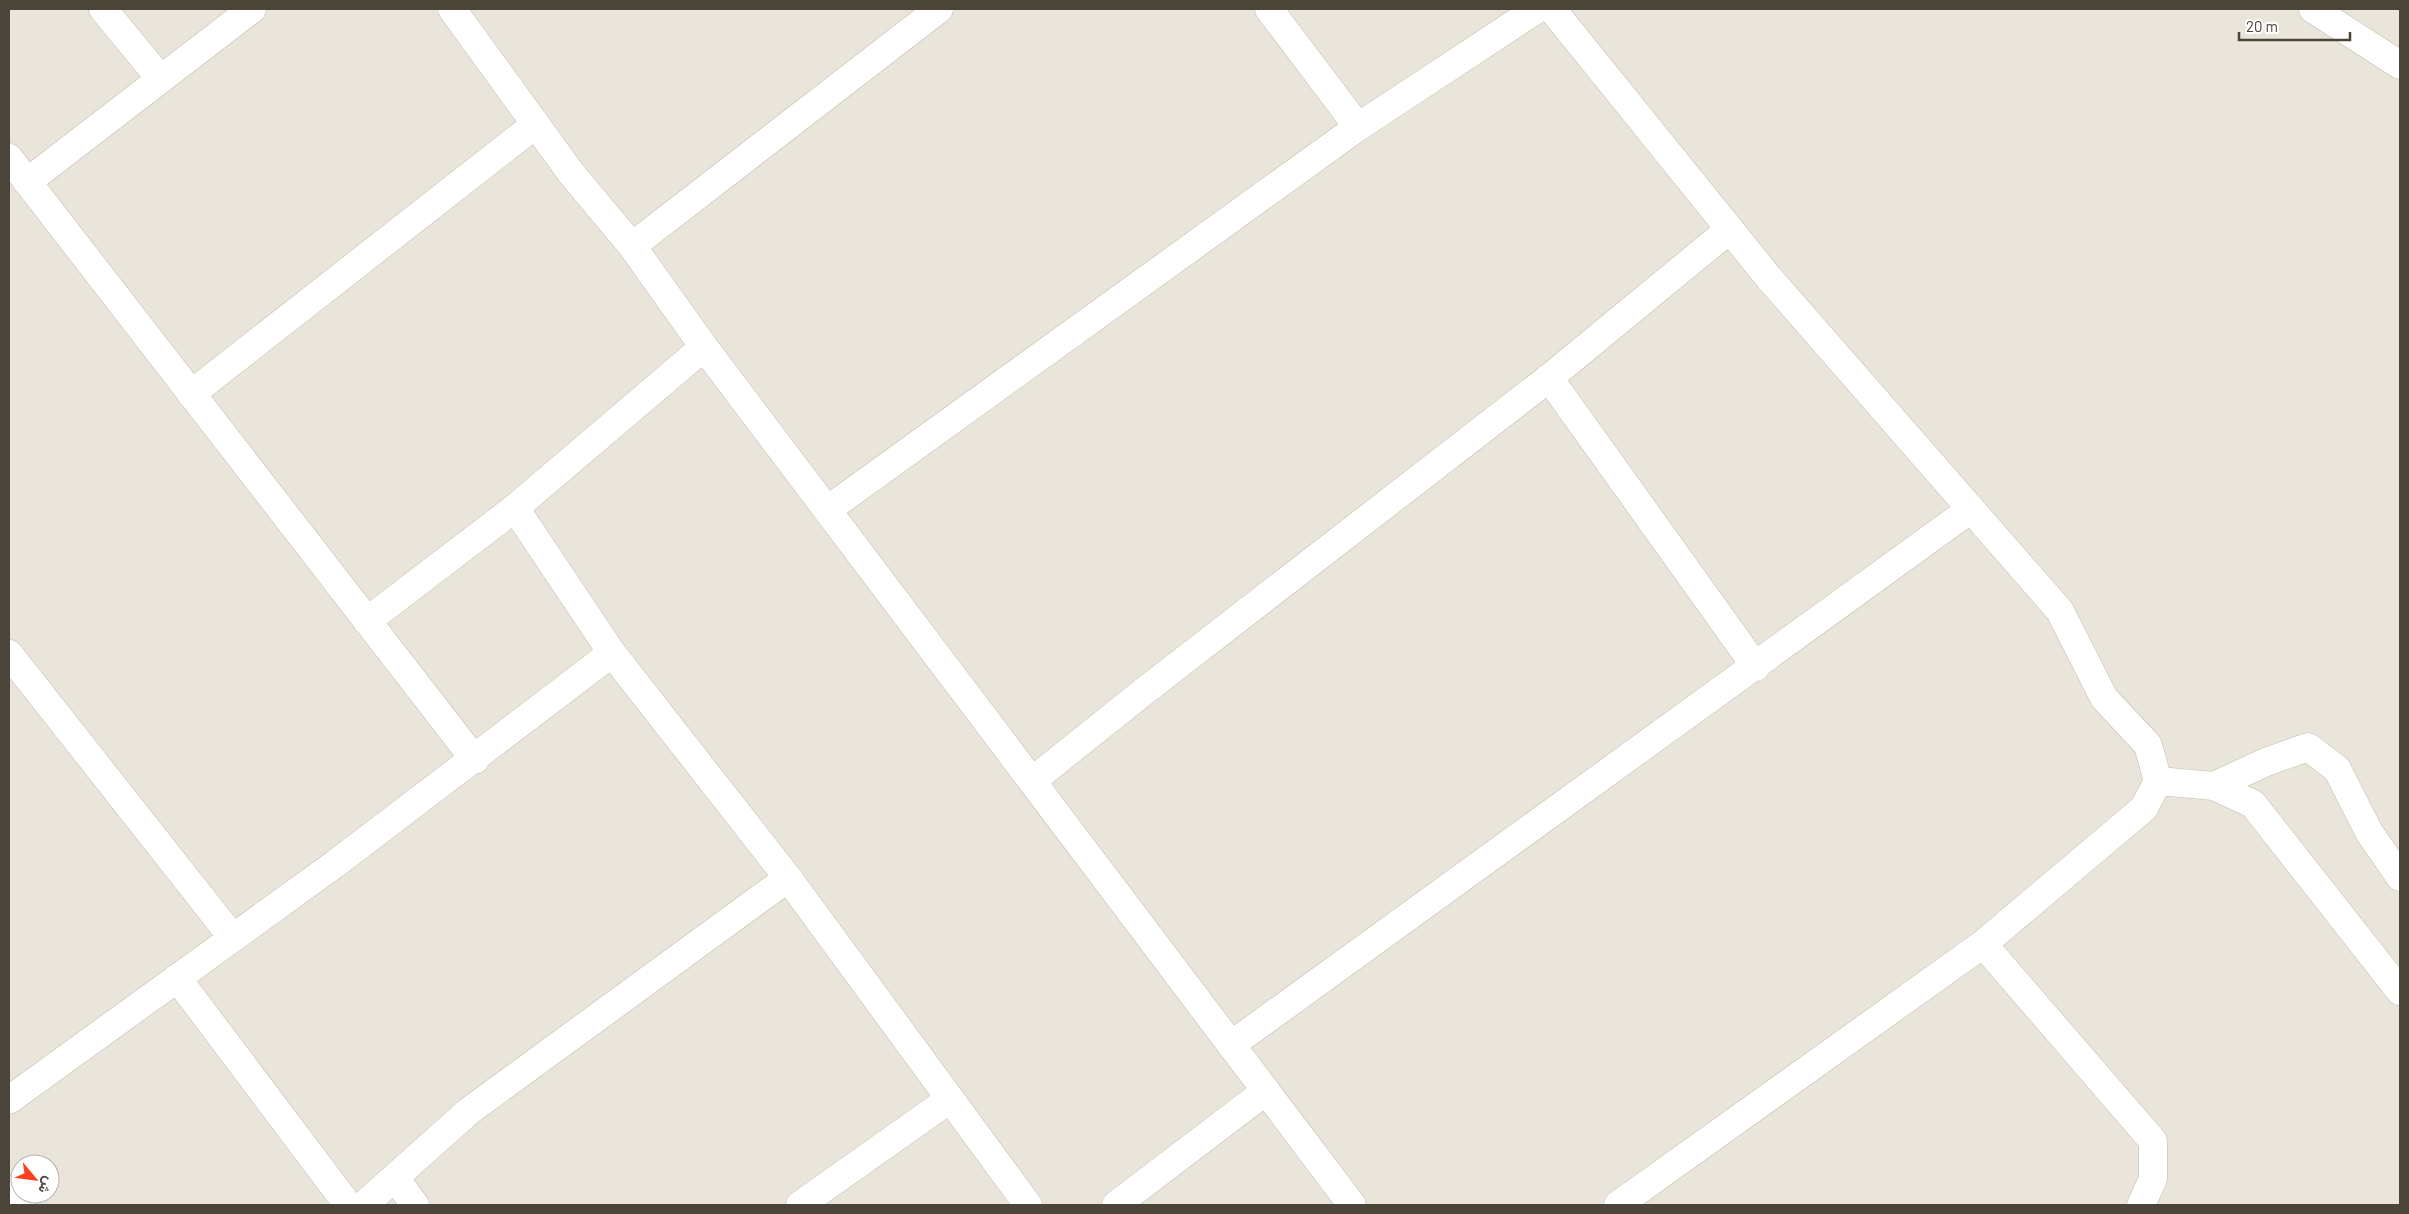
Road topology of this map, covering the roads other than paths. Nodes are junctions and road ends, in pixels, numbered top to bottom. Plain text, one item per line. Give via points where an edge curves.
1 (102, 9) edge
2 (252, 9) edge
3 (452, 9) edge
4 (939, 9) edge
5 (1268, 9) edge
6 (1537, 9) edge
7 (1552, 9) edge
8 (2313, 9) edge
9 (2400, 65) edge
10 (160, 78) junction
11 (536, 124) junction
12 (1358, 127) junction
13 (15, 170) edge
14 (1730, 229) junction
15 (632, 246) junction
16 (704, 347) junction
17 (1548, 378) junction
18 (191, 394) junction
19 (515, 508) junction
20 (1971, 509) junction
21 (827, 510) junction
22 (367, 621) junction
23 (9, 654) edge
24 (612, 654) junction
25 (1756, 666) junction
26 (475, 760) junction
27 (1032, 781) junction
28 (2158, 781) junction
29 (2214, 786) junction
30 (2400, 877) edge
31 (788, 878) junction
32 (233, 938) junction
33 (1983, 944) junction
34 (177, 978) junction
35 (2400, 991) edge
36 (1231, 1045) junction
37 (1266, 1091) junction
38 (9, 1100) edge
39 (950, 1100) junction
40 (395, 1178) junction
41 (9, 1190) edge
42 (20, 1205) edge
43 (348, 1205) edge
44 (364, 1205) edge
45 (415, 1205) edge
46 (800, 1205) edge
47 (1028, 1205) edge
48 (1116, 1205) edge
49 (1352, 1205) edge
50 (1618, 1205) edge
51 (2141, 1205) edge

1 - 10 street
2 - 10 street
3 - 11 street
4 - 15 street
5 - 12 street
6 - 12 street
7 - 14 street
8 - 9 street
10 - 13 street
11 - 15 street via 571,173
11 - 18 street
12 - 21 street
13 - 18 street
14 - 17 street
14 - 20 street
15 - 16 street
16 - 19 street
16 - 21 street
17 - 25 street
17 - 27 street
18 - 22 street
19 - 22 street
19 - 24 street
20 - 25 street
20 - 28 street via 2060,611 2104,698 2148,745
21 - 27 street
22 - 26 street
23 - 32 street
24 - 26 street
24 - 31 street
25 - 36 street
26 - 32 street
27 - 36 street
28 - 29 street
28 - 33 street via 2144,808
29 - 30 street via 2308,747 2337,769 2369,832
29 - 35 street via 2253,804
31 - 39 street
31 - 40 street via 469,1111
32 - 34 street
33 - 50 street
33 - 51 street via 2153,1141 2153,1179
34 - 38 street
34 - 43 street
36 - 37 street
37 - 48 street
37 - 49 street
39 - 46 street
39 - 47 street
40 - 44 street
40 - 45 street
41 - 42 street

